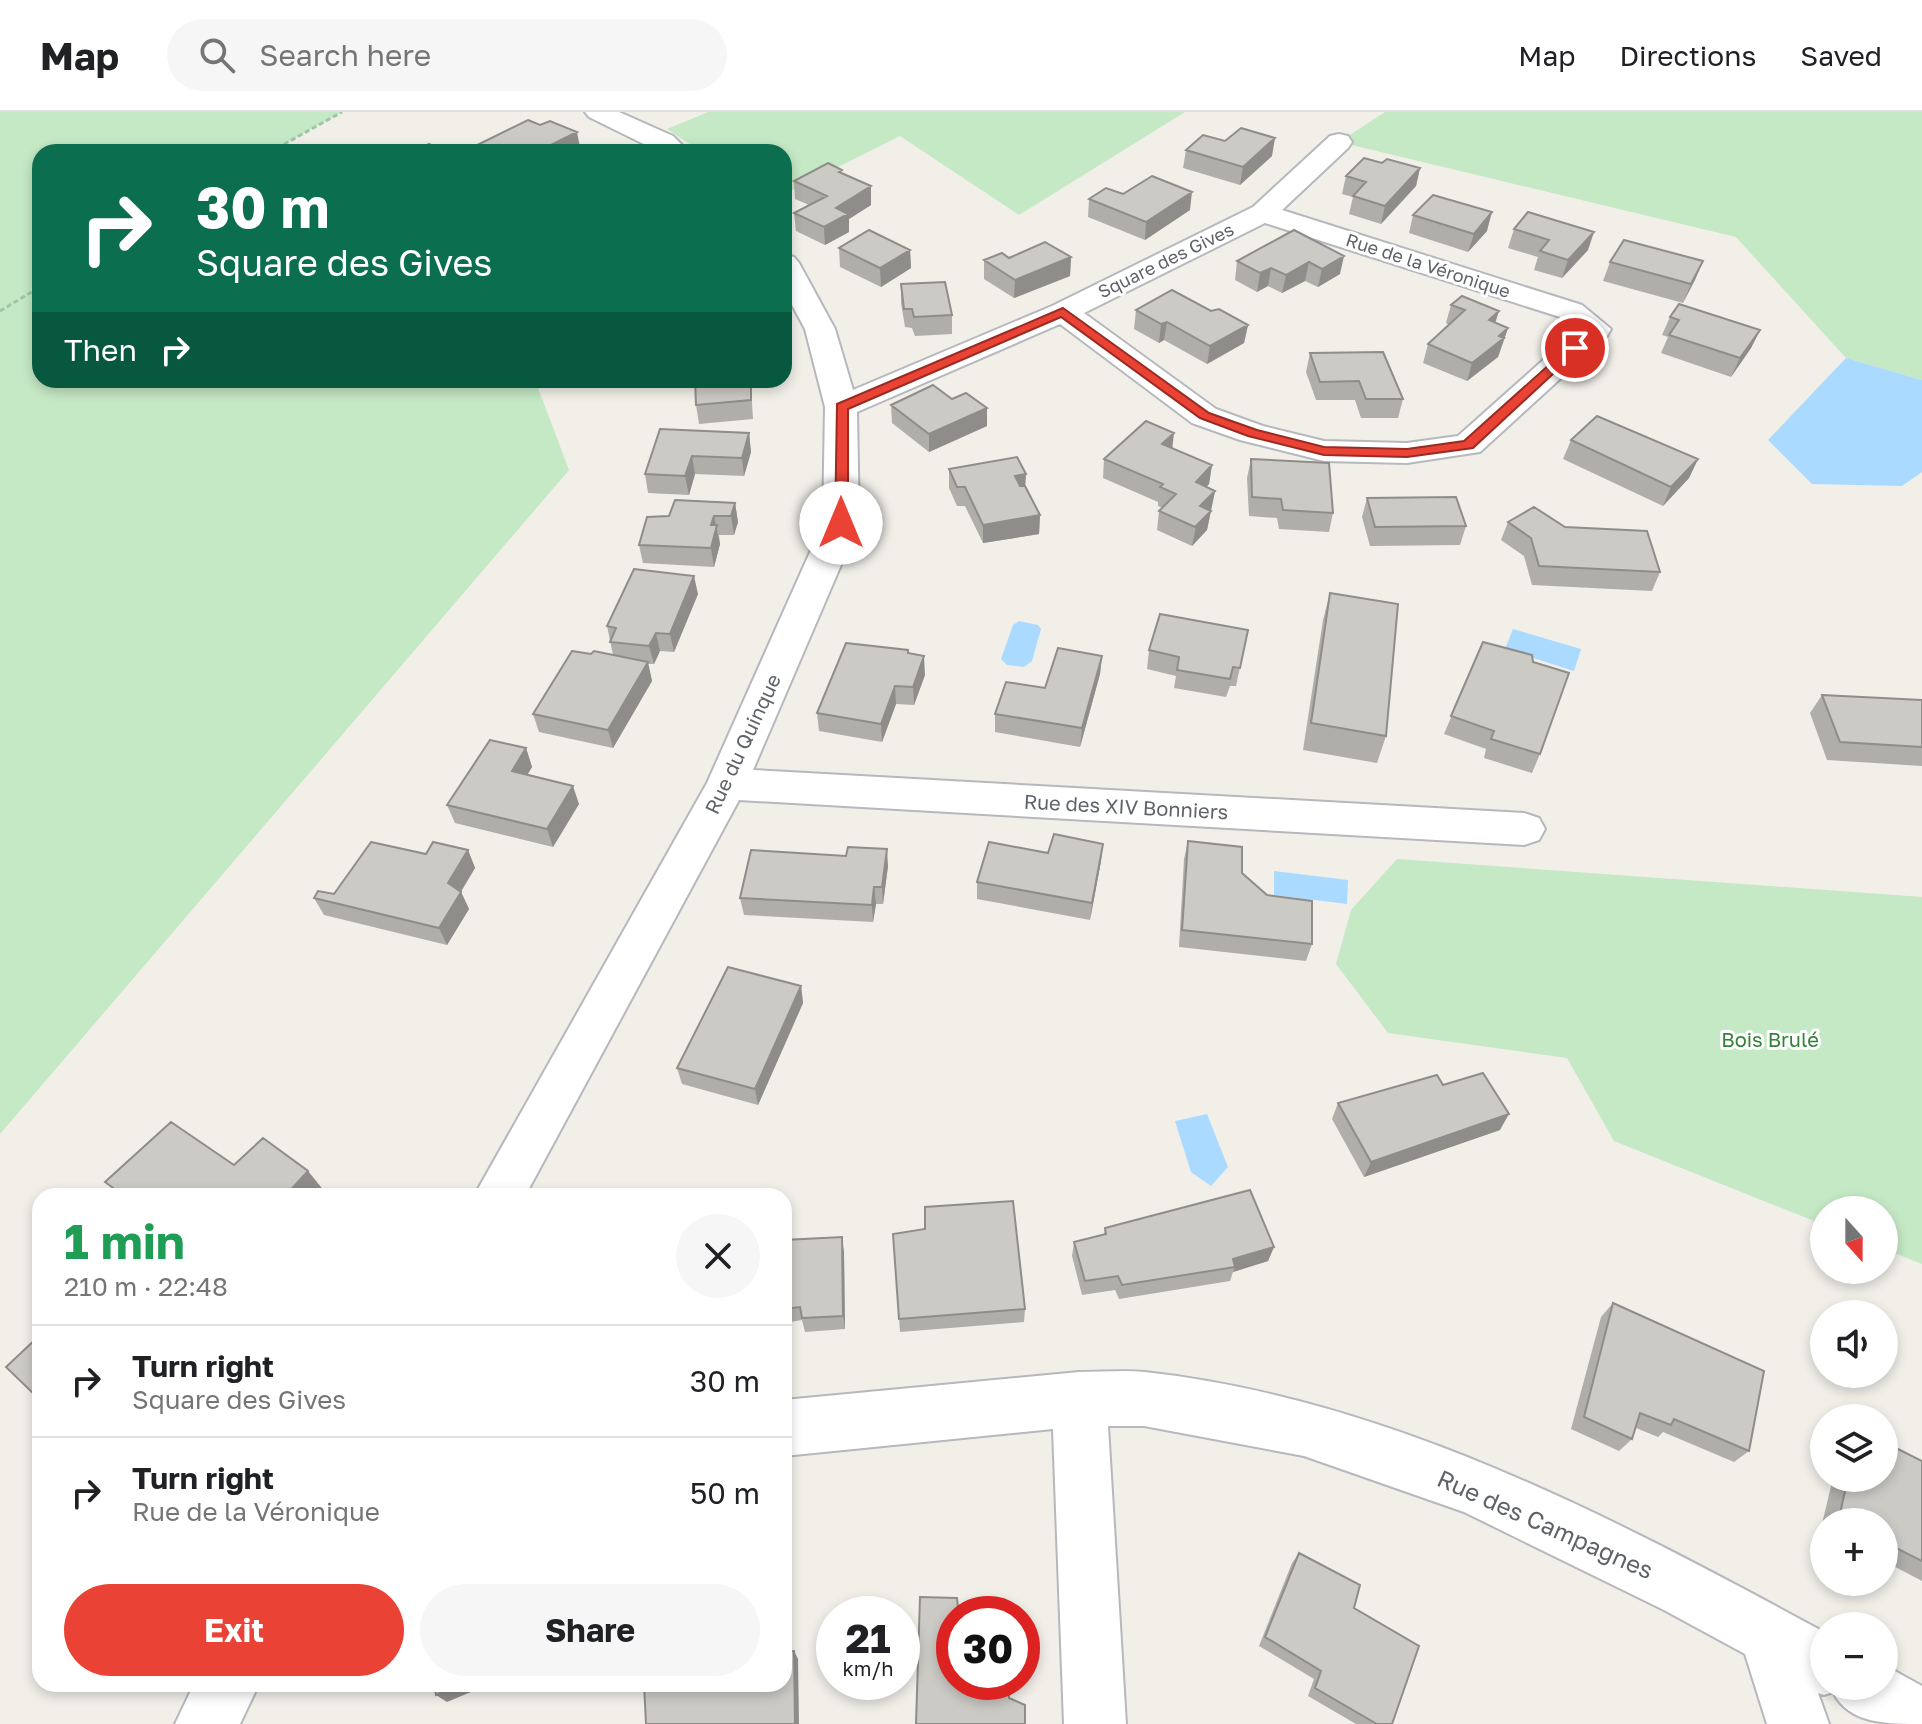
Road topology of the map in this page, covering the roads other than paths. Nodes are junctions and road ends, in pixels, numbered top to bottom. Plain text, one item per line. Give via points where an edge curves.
1 (598, 112) edge
2 (1339, 142) dead end
3 (666, 144) edge
4 (1263, 213) junction
5 (792, 278) edge
6 (1063, 312) junction
7 (841, 407) junction
8 (727, 784) junction
9 (1524, 829) dead end
10 (503, 1188) edge
11 (1079, 1399) junction
12 (792, 1427) edge
13 (1768, 1634) junction
14 (1810, 1657) edge
15 (224, 1692) edge
16 (1886, 1700) edge
17 (1922, 1720) edge
18 (206, 1724) edge
19 (1095, 1724) edge
20 (1798, 1724) edge

1 - 3 street
2 - 4 street, Square des Gives
4 - 6 street, Square des Gives
4 - 6 street, Rue de la Véronique via 1571,311 1596,329 1468,445 1407,453 1324,451 1204,416
5 - 7 street, Rue du Quinque via 820,329
6 - 7 street, Square des Gives
7 - 8 street, Rue du Quinque via 841,523
8 - 9 street, Rue des XIV Bonniers
8 - 10 street, Rue du Quinque
11 - 12 street, Rue des Campagnes
11 - 13 street, Rue des Campagnes via 1144,1399 1304,1428 1475,1488
11 - 19 street
13 - 14 street, Rue des Campagnes
13 - 20 street
15 - 18 street
16 - 17 street

